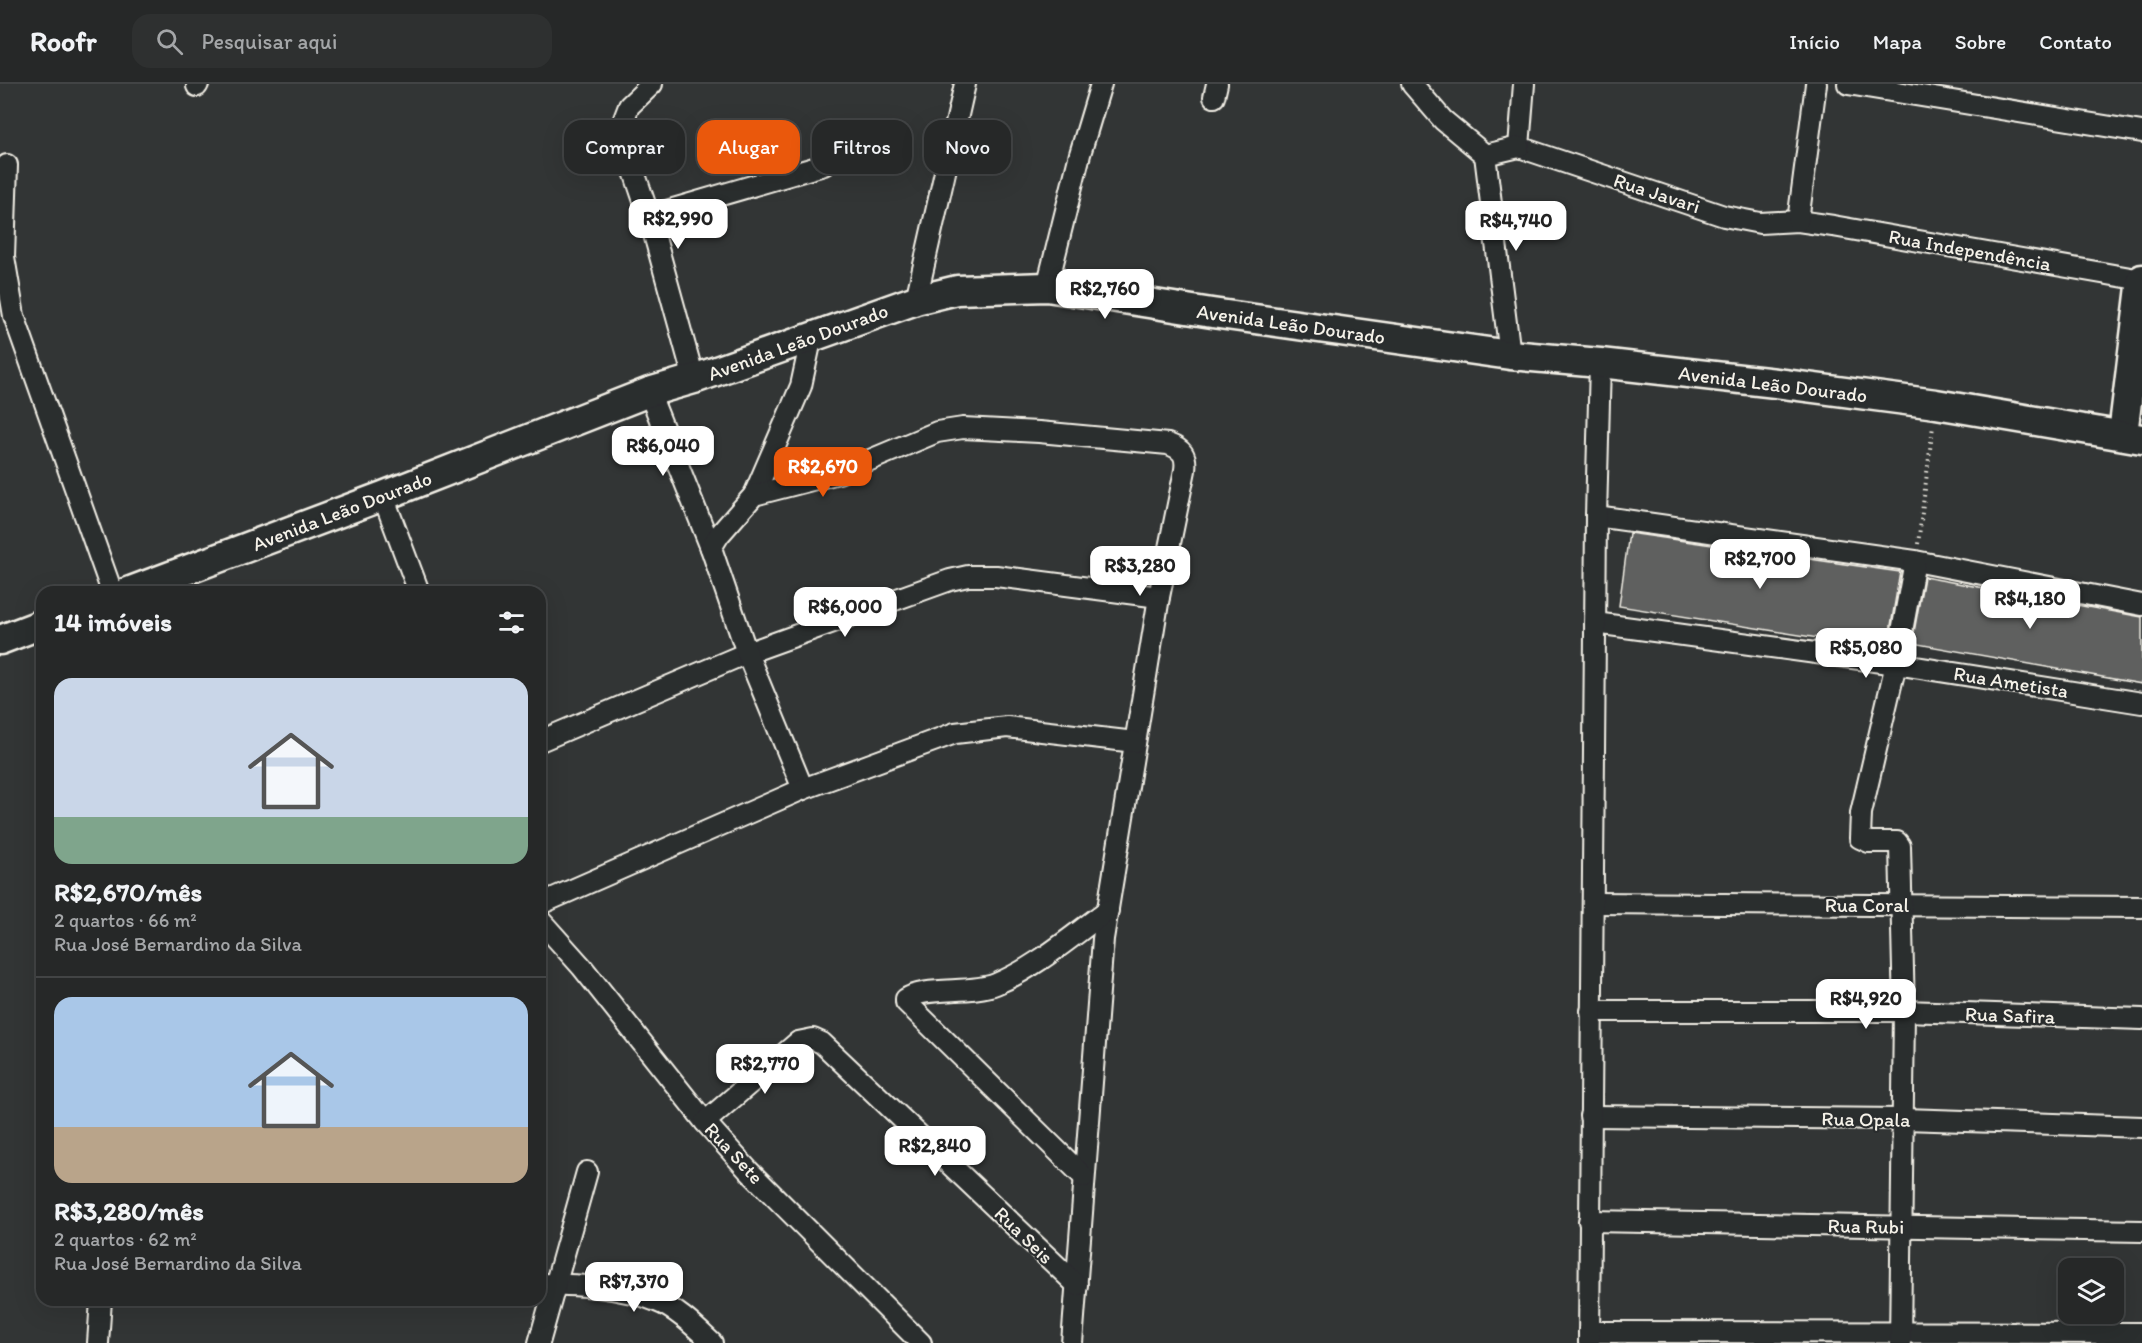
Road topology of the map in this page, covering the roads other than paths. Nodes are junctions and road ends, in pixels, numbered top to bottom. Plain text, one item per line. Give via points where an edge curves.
1 (652, 84) edge
2 (965, 84) edge
3 (1101, 84) edge
4 (1412, 84) edge
5 (1524, 84) edge
6 (1816, 84) edge
7 (1848, 84) edge
8 (2142, 132) edge
9 (1520, 147) junction
10 (1485, 155) junction
11 (7, 165) dead end
12 (812, 168) edge
13 (649, 216) junction
14 (1798, 221) junction
15 (2142, 286) edge
16 (1047, 287) junction
17 (916, 300) junction
18 (812, 335) junction
19 (1510, 355) junction
20 (1600, 363) junction
21 (694, 379) junction
22 (649, 392) junction
23 (2132, 436) edge
24 (754, 495) junction
25 (383, 496) junction
26 (1596, 516) junction
27 (711, 548) junction
28 (1915, 561) junction
29 (110, 586) edge
30 (144, 586) edge
31 (417, 586) edge
32 (1159, 597) junction
33 (2142, 605) edge
34 (1595, 623) junction
35 (36, 626) edge
36 (0, 640) edge
37 (747, 653) junction
38 (1896, 664) junction
39 (2142, 703) edge
40 (546, 738) edge
41 (1135, 742) junction
42 (803, 789) junction
43 (546, 901) edge
44 (1593, 903) junction
45 (1902, 905) junction
46 (2142, 907) edge
47 (1108, 910) junction
48 (546, 927) edge
49 (1591, 1011) junction
50 (1904, 1011) junction
51 (2142, 1019) edge
52 (1590, 1116) junction
53 (1904, 1119) junction
54 (705, 1122) junction
55 (2142, 1127) edge
56 (587, 1172) dead end
57 (1084, 1177) junction
58 (1589, 1221) junction
59 (1902, 1227) junction
60 (2142, 1231) edge
61 (548, 1284) edge
62 (1077, 1286) junction
63 (101, 1306) edge
64 (545, 1306) edge
65 (2142, 1333) edge
66 (1589, 1337) edge
67 (1900, 1337) edge
68 (98, 1343) edge
69 (539, 1343) edge
70 (712, 1343) edge
71 (921, 1343) edge
72 (1072, 1343) edge

1 - 13 street via 629,106 621,133
2 - 17 street
3 - 16 street
4 - 10 street via 1443,120
5 - 9 street
6 - 14 street
7 - 8 street
9 - 10 street
9 - 14 street, Rua Javari via 1724,216 1760,223
10 - 19 street
11 - 29 street via 4,257 14,316
12 - 13 street
13 - 21 street
14 - 15 street, Rua Independência
15 - 23 main road
16 - 17 main road, Avenida Leão Dourado via 957,290
16 - 19 main road, Avenida Leão Dourado
17 - 18 main road, Avenida Leão Dourado
18 - 21 main road, Avenida Leão Dourado
18 - 24 street via 801,386
19 - 20 main road, Avenida Leão Dourado
20 - 23 main road, Avenida Leão Dourado via 1776,383
20 - 26 street
21 - 22 main road, Avenida Leão Dourado
22 - 25 main road, Avenida Leão Dourado
22 - 27 street
24 - 27 street
24 - 32 street via 839,473 937,432 963,428 1168,444 1179,448 1186,462
25 - 30 main road, Avenida Leão Dourado
25 - 31 street
26 - 28 street
26 - 34 street
27 - 37 street
28 - 33 street
28 - 38 street
32 - 37 street via 996,576 968,576
32 - 41 street
34 - 38 street, Rua Ametista
34 - 44 street
35 - 36 main road
37 - 40 street
37 - 42 street
38 - 39 street, Rua Ametista
38 - 45 street via 1860,813 1859,833 1860,838 1869,842 1897,842 1900,846
41 - 42 street via 1007,727 978,729 955,733
41 - 47 street
42 - 43 street
44 - 45 street, Rua Coral
44 - 49 street
45 - 46 street, Rua Coral
45 - 50 street
47 - 57 street
47 - 57 street via 1032,964 995,984 906,999
48 - 54 street, Rua Sete
49 - 50 street, Rua Safira
49 - 52 street
50 - 51 street, Rua Safira
50 - 53 street
52 - 53 street, Rua Opala
52 - 58 street
53 - 55 street, Rua Opala
53 - 59 street
54 - 62 street, Rua Seis via 798,1042 813,1039 822,1043
54 - 71 street, Rua Sete
56 - 61 street
57 - 62 street
58 - 59 street, Rua Rubi
58 - 66 street
59 - 60 street, Rua Rubi
59 - 67 street
61 - 70 street via 616,1290 658,1301
62 - 72 street
63 - 68 street
64 - 69 street
65 - 67 street
66 - 67 street

